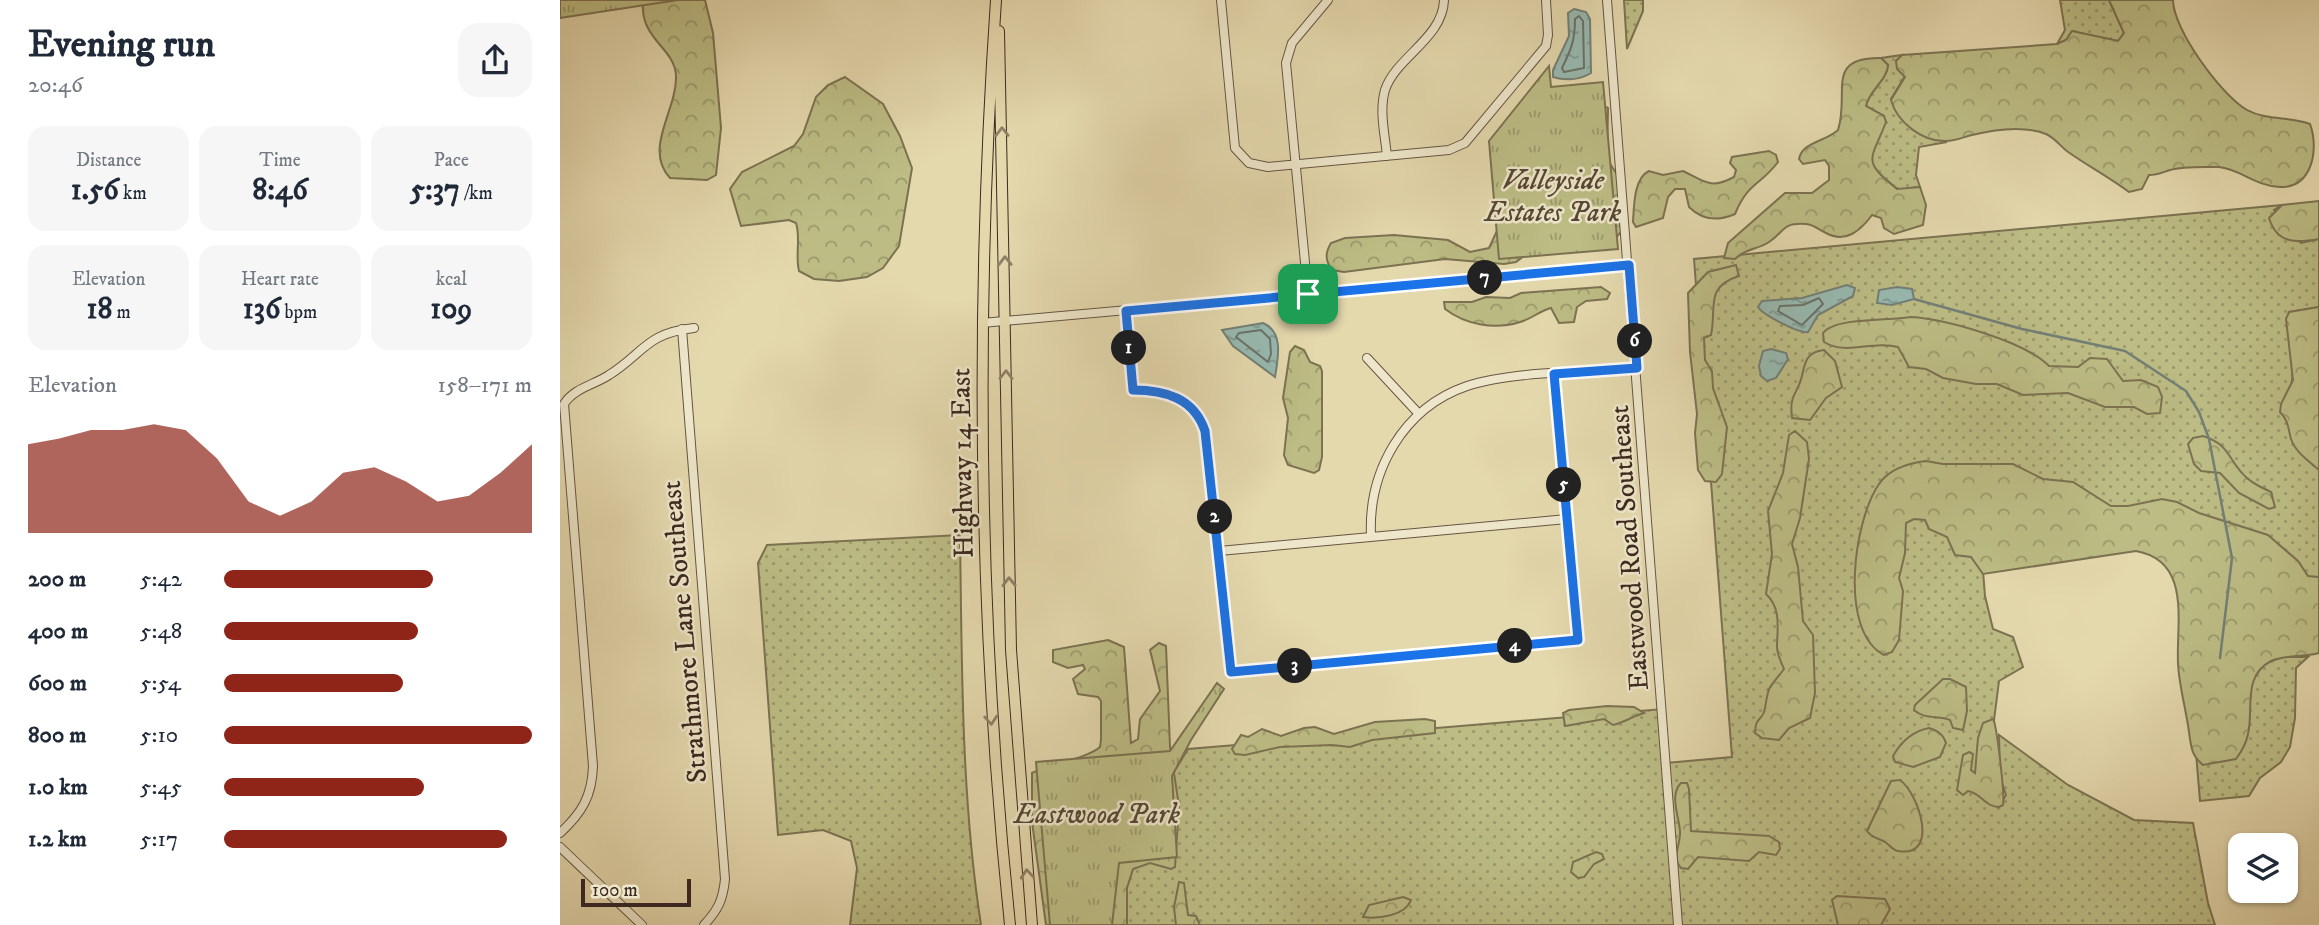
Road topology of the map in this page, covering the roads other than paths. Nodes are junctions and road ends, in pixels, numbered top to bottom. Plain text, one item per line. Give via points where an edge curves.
1 (997, 0) edge
2 (1221, 0) edge
3 (1328, 0) edge
4 (1444, 0) edge
5 (1546, 0) edge
6 (1607, 0) edge
7 (1387, 156) junction
8 (1295, 164) junction
9 (1629, 265) junction
10 (1308, 294) junction
11 (1126, 311) junction
12 (1006, 322) junction
13 (982, 324) junction
14 (694, 328) dead end
15 (682, 329) junction
16 (1367, 358) dead end
17 (1637, 368) junction
18 (1554, 374) junction
19 (1419, 414) junction
20 (1567, 519) junction
21 (1371, 536) junction
22 (1219, 551) junction
23 (560, 834) edge
24 (560, 847) edge
25 (642, 925) edge
26 (704, 925) edge
27 (1010, 925) edge
28 (1032, 925) edge
29 (1678, 925) edge

12 -> 1 main road, Highway 14 East
1 - 13 main road, Highway 14 East
2 - 8 street via 1235,148 1257,166
3 - 8 street via 1287,53
4 - 7 street via 1438,23 1386,86 1382,111
5 - 7 street via 1546,46 1473,137 1449,150
6 - 9 street, Eastwood Road Southeast
7 - 8 street
8 - 10 street
9 - 10 street
9 - 17 street, Eastwood Road Southeast
10 - 11 street
11 - 12 street
11 - 22 street via 1133,390 1175,396 1203,423
12 - 13 street
28 -> 12 main road, Highway 14 East via 1011,650
13 -> 27 main road, Highway 14 East via 987,652
14 - 15 street
15 - 23 street via 652,339 612,374 570,394 564,404 593,766 592,790 585,805
15 - 26 street, Strathmore Lane Southeast via 725,880 720,904
16 - 19 street
17 - 18 street
17 - 29 street, Eastwood Road Southeast
18 - 19 street via 1466,386
18 - 20 street
19 - 21 street via 1392,446 1380,470 1372,499
20 - 21 street
20 - 22 street via 1578,640 1231,672
21 - 22 street
24 - 25 street

